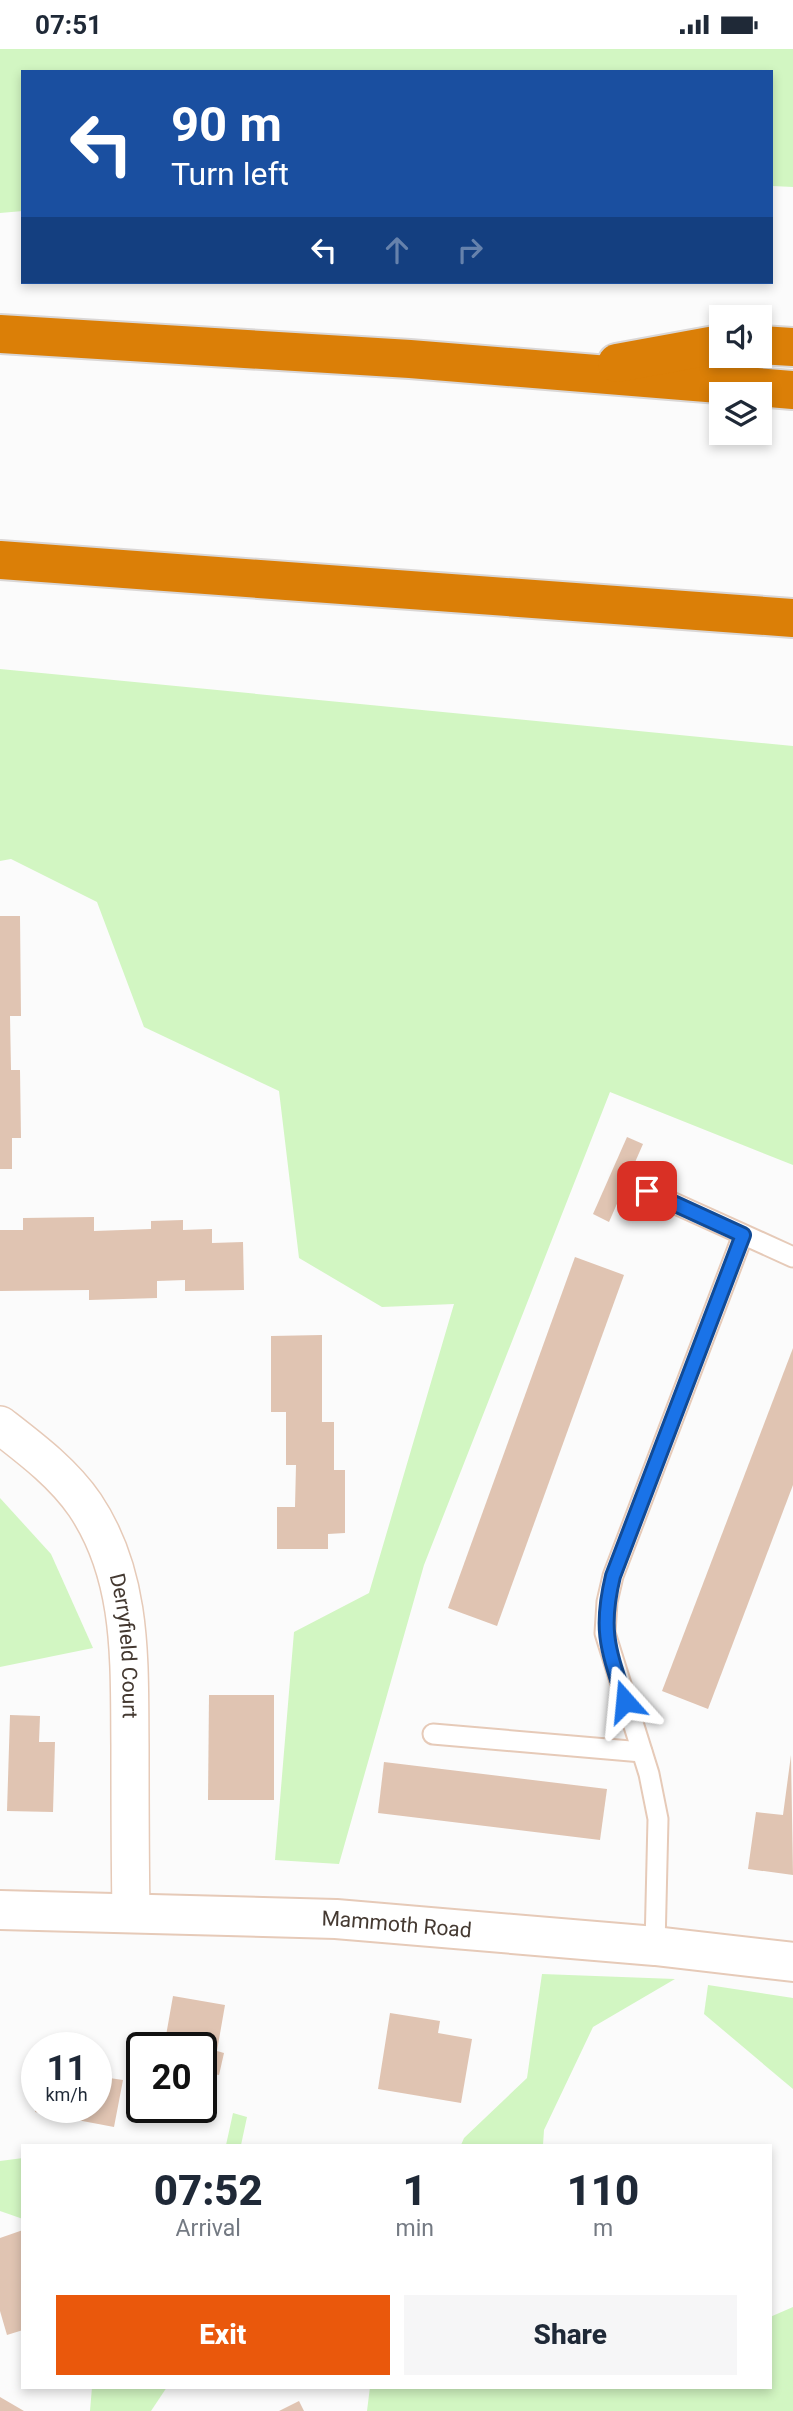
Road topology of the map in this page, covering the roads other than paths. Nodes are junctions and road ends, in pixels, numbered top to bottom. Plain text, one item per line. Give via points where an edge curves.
1 (0, 334) edge
2 (709, 346) edge
3 (772, 346) edge
4 (793, 347) edge
5 (574, 373) junction
6 (793, 390) edge
7 (0, 560) edge
8 (701, 614) junction
9 (793, 618) edge
10 (793, 628) edge
11 (647, 1191) dead end
12 (743, 1235) junction
13 (793, 1257) edge
14 (0, 1426) edge
15 (433, 1734) dead end
16 (642, 1752) junction
17 (0, 1910) edge
18 (131, 1911) junction
19 (655, 1946) junction
20 (793, 1962) edge

1 - 5 highway
2 - 5 highway
3 - 4 highway
5 - 6 highway
7 - 8 highway
8 - 9 highway
8 - 10 highway
11 - 12 lane
12 - 13 lane
12 - 16 lane via 607,1602 605,1633
14 - 18 street, Derryfield Court via 61,1476 105,1541 118,1574 129,1639
15 - 16 lane
16 - 19 lane via 658,1819
17 - 18 main road, Mammoth Road
18 - 19 main road, Mammoth Road via 335,1919
19 - 20 main road, Mammoth Road

